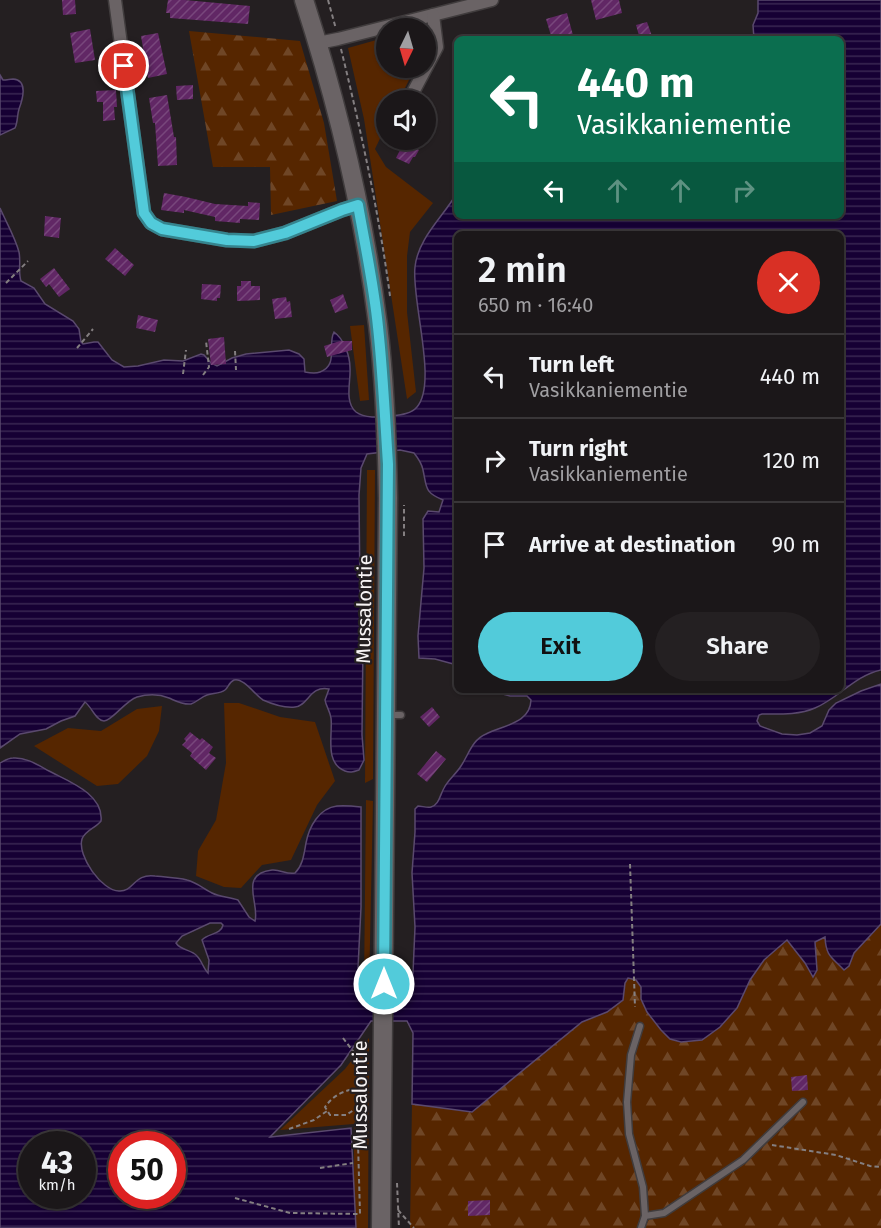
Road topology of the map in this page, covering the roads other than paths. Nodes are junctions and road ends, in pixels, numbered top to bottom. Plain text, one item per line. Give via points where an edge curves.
1 (115, 0) edge
2 (304, 0) edge
3 (492, 0) edge
4 (461, 4) edge
5 (433, 15) junction
6 (318, 43) junction
7 (415, 90) edge
8 (358, 205) junction
9 (640, 1026) dead end
10 (804, 1102) dead end
11 (645, 1216) junction
12 (381, 1228) edge
13 (641, 1228) edge

1 - 8 street via 144,213 151,223 162,229 254,241
2 - 6 main road, Mussalontie
3 - 4 street
4 - 5 street
5 - 6 street
5 - 7 street via 437,47
6 - 8 main road, Mussalontie
8 - 12 main road, Mussalontie via 378,326 388,464 393,715 383,1033 373,1105
9 - 11 lane via 631,1055 627,1102 629,1134 643,1187
10 - 11 lane via 743,1160 664,1212
11 - 13 lane

